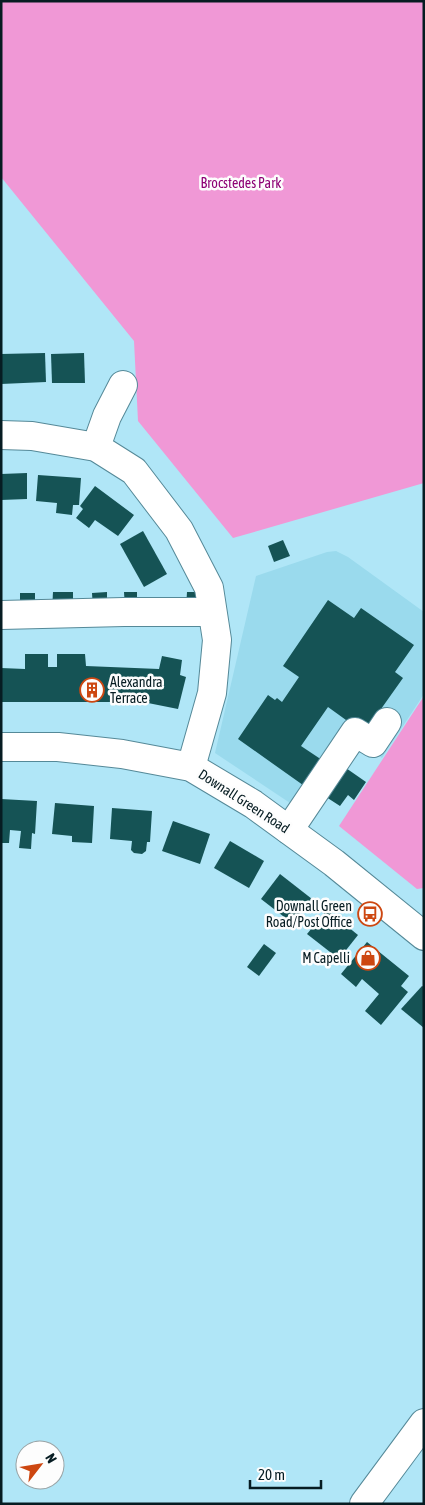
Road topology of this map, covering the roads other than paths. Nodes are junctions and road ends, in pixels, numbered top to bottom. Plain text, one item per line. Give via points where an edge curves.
1 (123, 385) dead end
2 (1, 435) edge
3 (96, 447) junction
4 (212, 612) junction
5 (1, 615) edge
6 (387, 722) dead end
7 (1, 747) edge
8 (191, 767) junction
9 (289, 830) junction
10 (422, 930) edge
11 (424, 1423) edge
12 (364, 1504) edge

1 - 3 main road
2 - 3 main road via 32,436
3 - 4 main road via 134,471 179,530 209,588
4 - 5 main road
4 - 8 main road via 217,640 212,693
6 - 9 main road via 373,743 355,732
7 - 8 main road, Downall Green Road via 58,747 122,754
8 - 9 main road, Downall Green Road
9 - 10 main road, Downall Green Road
11 - 12 main road

